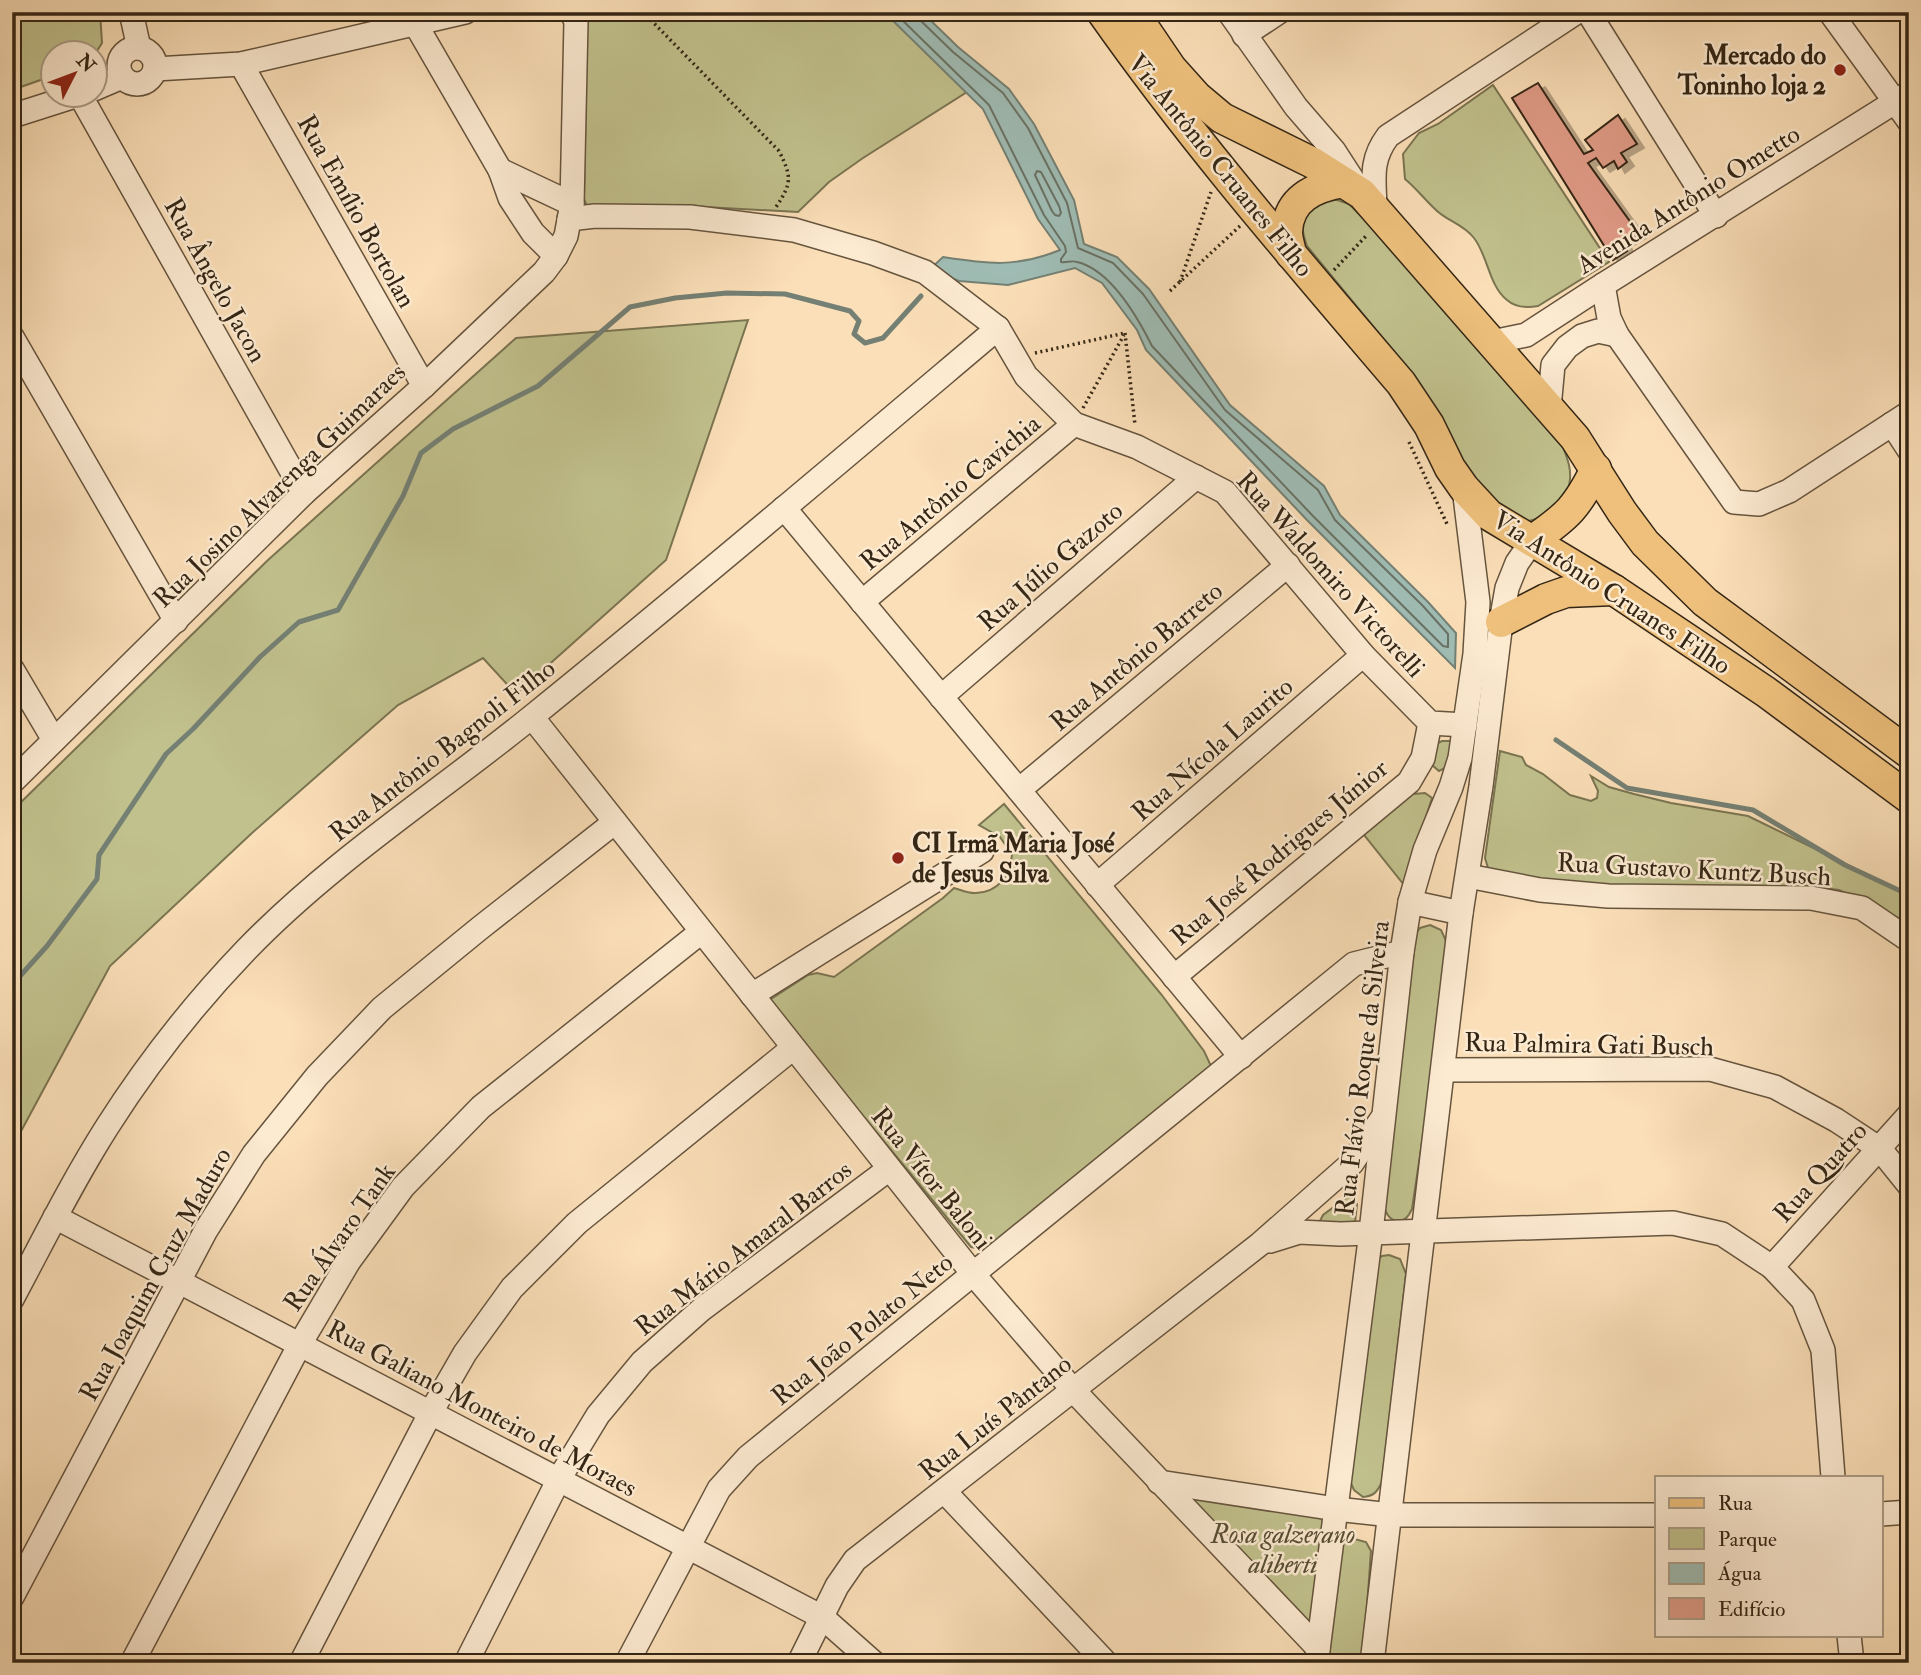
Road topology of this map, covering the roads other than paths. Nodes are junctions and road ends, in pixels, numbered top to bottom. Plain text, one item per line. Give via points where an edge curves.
1 (131, 12) edge
2 (465, 12) edge
3 (571, 12) edge
4 (1102, 12) edge
5 (1133, 12) edge
6 (1229, 12) edge
7 (1279, 12) edge
8 (1577, 12) edge
9 (1588, 12) edge
10 (1830, 12) edge
11 (416, 25) junction
12 (1244, 35) junction
13 (139, 48) junction
14 (241, 64) junction
15 (155, 69) junction
16 (122, 77) junction
17 (108, 83) edge
18 (1902, 97) edge
19 (38, 108) edge
20 (87, 108) edge
21 (12, 116) edge
22 (1909, 121) edge
23 (500, 170) junction
24 (1363, 203) junction
25 (570, 211) junction
26 (1716, 216) junction
27 (1291, 254) junction
28 (556, 256) junction
29 (1603, 285) junction
30 (998, 328) junction
31 (1618, 335) junction
32 (12, 337) edge
33 (1492, 342) junction
34 (424, 386) junction
35 (1549, 408) junction
36 (1900, 419) edge
37 (1074, 424) junction
38 (1909, 450) edge
39 (1596, 469) junction
40 (1196, 477) junction
41 (1464, 488) junction
42 (304, 493) junction
43 (784, 508) junction
44 (1533, 540) junction
45 (1288, 565) junction
46 (1614, 590) junction
47 (862, 602) junction
48 (176, 621) junction
49 (1500, 622) junction
50 (1363, 655) junction
51 (12, 669) edge
52 (941, 697) junction
53 (532, 717) junction
54 (1430, 723) junction
55 (1465, 725) junction
56 (54, 740) junction
57 (1909, 753) edge
58 (1418, 769) junction
59 (12, 782) edge
60 (1451, 787) junction
61 (1019, 790) junction
62 (1909, 798) edge
63 (615, 822) junction
64 (982, 851) dead end
65 (1468, 876) junction
66 (1097, 885) junction
67 (1410, 902) junction
68 (1461, 913) junction
69 (701, 932) junction
70 (1909, 940) edge
71 (1402, 952) junction
72 (1174, 977) junction
73 (751, 995) junction
74 (793, 1048) junction
75 (1241, 1057) junction
76 (1443, 1070) junction
77 (1909, 1115) edge
78 (1383, 1116) junction
79 (1880, 1149) junction
80 (889, 1169) junction
81 (1909, 1185) edge
82 (55, 1217) junction
83 (1371, 1232) junction
84 (1424, 1232) junction
85 (1340, 1234) junction
86 (1260, 1244) junction
87 (1772, 1267) junction
88 (1366, 1271) junction
89 (974, 1275) junction
90 (179, 1281) junction
91 (12, 1299) edge
92 (300, 1344) junction
93 (1074, 1391) junction
94 (431, 1412) junction
95 (1833, 1476) edge
96 (559, 1479) junction
97 (1159, 1482) junction
98 (944, 1491) junction
99 (1336, 1509) junction
100 (1909, 1513) edge
101 (1882, 1514) edge
102 (1391, 1515) junction
103 (1655, 1515) edge
104 (687, 1546) junction
105 (12, 1597) edge
106 (822, 1617) junction
107 (1849, 1636) edge
108 (1317, 1656) edge
109 (132, 1663) edge
110 (301, 1663) edge
111 (466, 1663) edge
112 (628, 1663) edge
113 (799, 1663) edge
114 (874, 1663) edge
115 (1106, 1663) edge
116 (1372, 1663) edge
117 (1852, 1663) edge

1 - 13 street
2 - 11 street
3 - 25 street, Rua Josino Alvarenga Guimaraes via 576,21
4 - 27 main road, Via Antônio Cruanes Filho via 1148,78
5 - 24 main road, Via Antônio Cruanes Filho via 1171,68 1222,118 1313,163
6 - 12 street
7 - 12 street
8 - 24 street via 1388,136 1378,150
9 - 26 street
10 - 18 street
11 - 14 street
11 - 23 street
12 - 24 street via 1334,151
13 - 15 street via 153,57
13 - 16 street via 127,51 120,60
14 - 15 street
14 - 34 street, Rua Emílio Bortolan
15 - 16 street via 150,80 139,85
16 - 17 street
18 - 22 street
18 - 26 street, Avenida Antônio Ometto
19 - 21 street
20 - 42 street, Rua Ângelo Jacon
23 - 25 street
23 - 28 street via 510,198 533,233
24 - 27 main road via 1318,187 1303,196 1287,232
24 - 33 main road, Via Antônio Cruanes Filho
25 - 28 street, Rua Josino Alvarenga Guimaraes via 566,236
25 - 30 street via 690,217 794,230 925,272
26 - 29 street, Avenida Antônio Ometto
27 - 41 main road, Via Antônio Cruanes Filho via 1401,383
28 - 34 street, Rua Josino Alvarenga Guimaraes
29 - 31 street via 1609,318
29 - 33 street, Avenida Antônio Ometto via 1526,335
30 - 37 street, Rua Waldomiro Victorelli via 1027,376
30 - 43 street, Rua Antônio Bagnoli Filho
31 - 35 street via 1598,331 1567,347 1553,365
31 - 36 street via 1734,502 1759,504 1789,491
32 - 48 street
33 - 35 main road, Via Antônio Cruanes Filho
34 - 42 street, Rua Josino Alvarenga Guimaraes
35 - 39 main road, Via Antônio Cruanes Filho
36 - 38 street
37 - 40 street, Rua Waldomiro Victorelli via 1137,447
37 - 47 street, Rua Antônio Cavichia
39 - 44 main road via 1572,510
39 - 57 main road, Via Antônio Cruanes Filho via 1645,543 1705,602
40 - 45 street, Rua Waldomiro Victorelli via 1225,492
40 - 52 street, Rua Júlio Gazoto
41 - 44 main road, Via Antônio Cruanes Filho via 1489,515
41 - 55 street, Rua Flávio Roque da Silveira via 1478,602
42 - 48 street, Rua Josino Alvarenga Guimaraes
43 - 47 street
43 - 53 street, Rua Antônio Bagnoli Filho
44 - 46 main road, Via Antônio Cruanes Filho
44 - 49 street via 1517,563
45 - 50 street, Rua Waldomiro Victorelli
45 - 61 street, Rua Antônio Barreto
46 - 49 main road via 1566,592
46 - 62 main road, Via Antônio Cruanes Filho via 1766,692
47 - 52 street
48 - 56 street, Rua Josino Alvarenga Guimaraes
49 - 65 street
50 - 54 street, Rua Waldomiro Victorelli
50 - 66 street, Rua Nícola Laurito
51 - 56 street
52 - 61 street
53 - 63 street, Rua Vítor Baloni
53 - 82 street, Rua Antônio Bagnoli Filho via 311,888 246,950 167,1043 108,1126
54 - 55 street
54 - 58 street, Rua José Rodrigues Júnior
55 - 60 street, Rua Flávio Roque da Silveira
56 - 59 street, Rua Josino Alvarenga Guimaraes
58 - 60 street, Rua José Rodrigues Júnior
58 - 72 street, Rua José Rodrigues Júnior via 1409,782
60 - 67 street, Rua Flávio Roque da Silveira
61 - 66 street
63 - 69 street, Rua Vítor Baloni
63 - 90 street, Rua Joaquim Cruz Maduro via 382,1008 317,1076 254,1154
64 - 73 street
65 - 68 street
65 - 70 street, Rua Gustavo Kuntz Busch via 1540,890 1608,896 1811,898 1863,908
66 - 72 street
67 - 68 street
67 - 71 street, Rua Flávio Roque da Silveira
68 - 76 street
69 - 73 street, Rua Vítor Baloni
69 - 92 street, Rua Álvaro Tank via 481,1107 403,1187 349,1262
71 - 75 street, Rua João Polato Neto via 1354,964
71 - 78 street, Rua Flávio Roque da Silveira
72 - 75 street
73 - 74 street, Rua Vítor Baloni
74 - 80 street, Rua Vítor Baloni
74 - 94 street via 567,1232 512,1288 465,1353
75 - 89 street, Rua João Polato Neto
76 - 79 street, Rua Palmira Gati Busch via 1710,1069 1775,1087
76 - 84 street
77 - 79 street, Rua Quatro
78 - 83 street, Rua Flávio Roque da Silveira
78 - 86 street, Rua Luís Pântano via 1352,1163
79 - 81 street, Rua Palmira Gati Busch
79 - 87 street, Rua Quatro
80 - 89 street, Rua Vítor Baloni
80 - 96 street, Rua Mário Amaral Barros via 702,1309 642,1362 598,1415
82 - 90 street, Rua Galiano Monteiro de Moraes
82 - 91 street, Rua Antônio Bagnoli Filho
83 - 84 street, Rua Luís Pântano
83 - 85 street, Rua Luís Pântano
83 - 88 street, Rua Flávio Roque da Silveira
84 - 87 street, Rua Luís Pântano via 1673,1223 1721,1234
84 - 102 street
85 - 86 street, Rua Luís Pântano via 1299,1232
85 - 88 street
86 - 93 street, Rua Luís Pântano
87 - 95 street, Rua Luís Pântano via 1803,1300 1823,1350
88 - 99 street, Rua Flávio Roque da Silveira
89 - 93 street, Rua Vítor Baloni
89 - 104 street, Rua João Polato Neto via 748,1457 719,1489
90 - 92 street, Rua Galiano Monteiro de Moraes
90 - 105 street, Rua Joaquim Cruz Maduro
92 - 94 street, Rua Galiano Monteiro de Moraes
92 - 109 street, Rua Álvaro Tank
93 - 97 street, Rua Vítor Baloni
93 - 98 street, Rua Luís Pântano
94 - 96 street, Rua Galiano Monteiro de Moraes
94 - 110 street
96 - 104 street, Rua Galiano Monteiro de Moraes
96 - 111 street, Rua Mário Amaral Barros
97 - 99 street
97 - 108 street, Rua Vítor Baloni
98 - 106 street, Rua Luís Pântano via 855,1560
98 - 115 street
99 - 102 street
99 - 108 street, Rua Flávio Roque da Silveira
100 - 101 street
102 - 103 street
102 - 116 street
104 - 106 street, Rua Galiano Monteiro de Moraes
104 - 112 street, Rua João Polato Neto
106 - 113 street, Rua Luís Pântano
106 - 114 street, Rua Galiano Monteiro de Moraes
107 - 117 street

